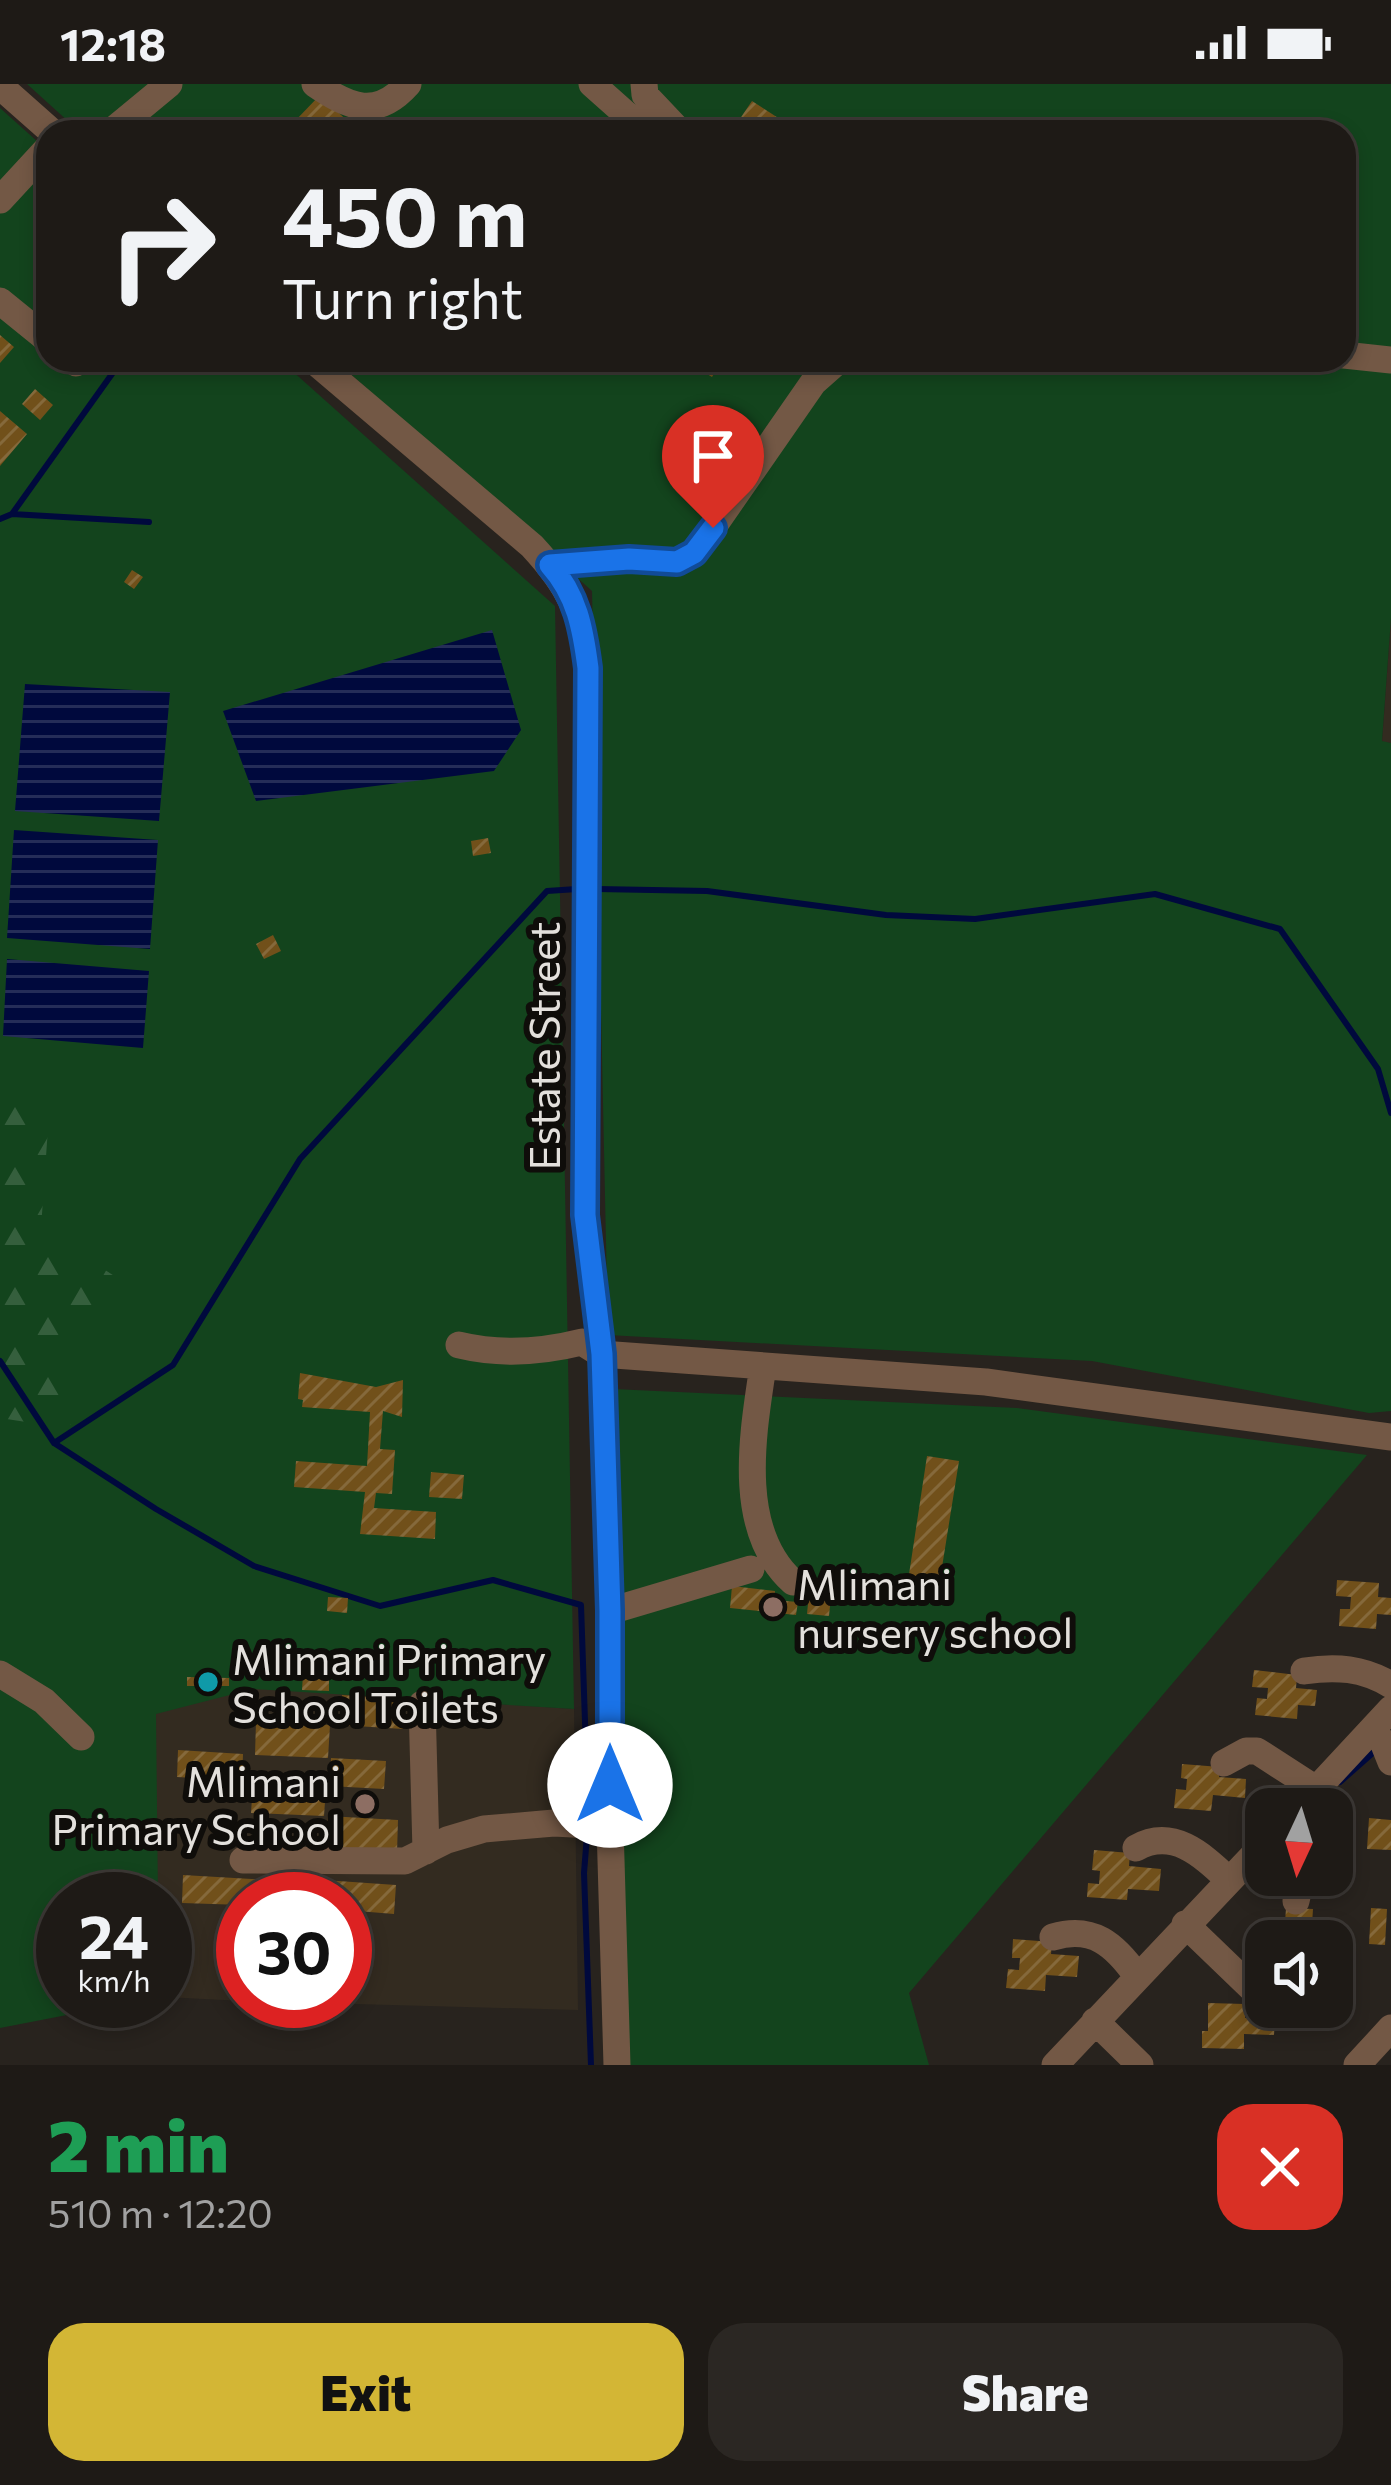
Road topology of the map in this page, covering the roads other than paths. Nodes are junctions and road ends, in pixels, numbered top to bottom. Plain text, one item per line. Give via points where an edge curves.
1 (169, 84) edge
2 (316, 84) edge
3 (408, 84) edge
4 (592, 84) edge
5 (644, 84) edge
6 (0, 86) edge
7 (38, 120) edge
8 (126, 120) edge
9 (632, 120) edge
10 (669, 120) edge
11 (36, 161) edge
12 (0, 200) edge
13 (0, 301) edge
14 (36, 330) edge
15 (1356, 356) edge
16 (1391, 360) edge
17 (327, 372) edge
18 (825, 372) edge
19 (550, 565) junction
20 (459, 1345) dead end
21 (602, 1354) junction
22 (763, 1366) junction
23 (1391, 1437) edge
24 (751, 1569) dead end
25 (793, 1582) dead end
26 (610, 1611) junction
27 (1304, 1670) dead end
28 (0, 1674) edge
29 (1391, 1685) edge
30 (422, 1704) dead end
31 (1382, 1720) edge
32 (81, 1737) dead end
33 (1391, 1762) edge
34 (1224, 1763) dead end
35 (1296, 1788) edge
36 (1317, 1788) edge
37 (610, 1826) junction
38 (1136, 1848) dead end
39 (426, 1851) junction
40 (243, 1861) dead end
41 (1245, 1864) edge
42 (1229, 1880) junction
43 (1185, 1924) junction
44 (1053, 1937) dead end
45 (1137, 1976) junction
46 (1245, 1982) edge
47 (1095, 2021) junction
48 (1391, 2028) edge
49 (616, 2065) edge
50 (1055, 2065) edge
51 (1140, 2065) edge
52 (1357, 2065) edge

1 - 8 street
2 - 3 street via 362,110 380,107
4 - 9 street
5 - 10 street
6 - 7 street
11 - 12 street
13 - 14 street
15 - 16 street
17 - 19 street, Estate Street
18 - 19 street via 694,553 677,562
19 - 21 street, Estate Street via 582,622 588,668 585,1215
20 - 21 street via 504,1351 582,1342
21 - 22 street
21 - 26 street, Estate Street
22 - 23 street via 986,1382
22 - 25 street via 755,1502 779,1570
24 - 26 street
26 - 37 street, Estate Street
27 - 29 street via 1331,1666
28 - 32 street
30 - 39 street
31 - 33 street
31 - 36 street
34 - 35 street via 1257,1751
37 - 39 street via 516,1824
37 - 49 street, Estate Street
38 - 42 street via 1151,1840 1182,1844
39 - 40 street via 405,1861
41 - 42 street
42 - 43 street
43 - 45 street
43 - 46 street
44 - 45 street via 1101,1938
45 - 47 street
47 - 50 street
47 - 51 street
48 - 52 street

